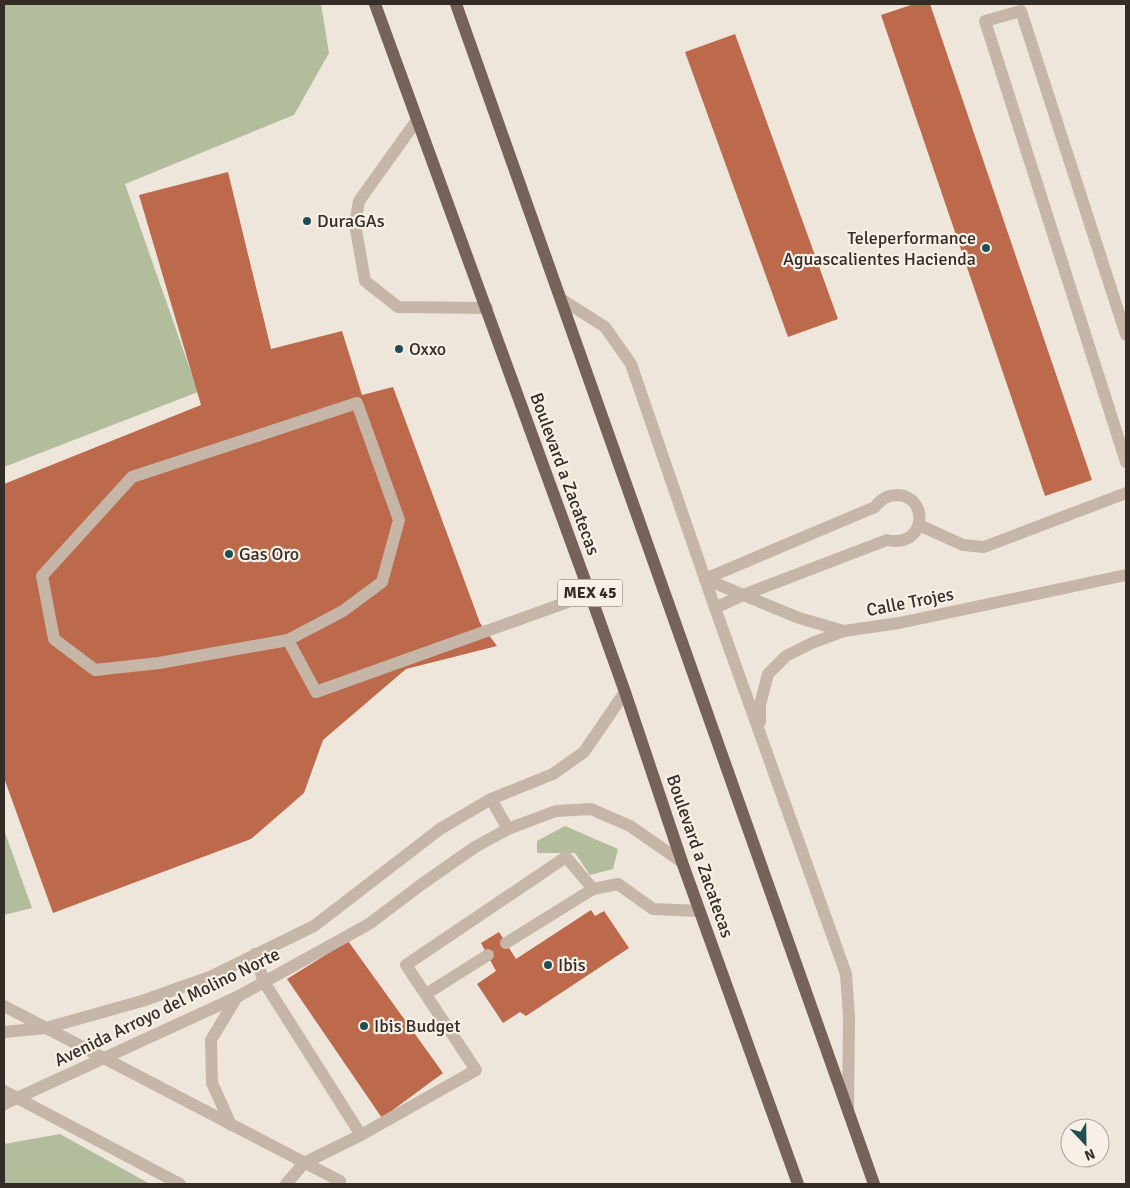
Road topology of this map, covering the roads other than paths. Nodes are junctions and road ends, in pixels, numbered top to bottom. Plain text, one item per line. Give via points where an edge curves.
1 (376, 4) edge
2 (456, 4) edge
3 (417, 120) junction
4 (561, 299) junction
5 (487, 308) junction
6 (1126, 335) edge
7 (1126, 462) edge
8 (1126, 492) edge
9 (919, 525) junction
10 (1126, 574) edge
11 (705, 579) junction
12 (590, 594) junction
13 (743, 595) junction
14 (715, 608) junction
15 (844, 631) junction
16 (288, 640) junction
17 (625, 692) junction
18 (760, 732) junction
19 (491, 799) junction
20 (508, 829) junction
21 (682, 862) junction
22 (593, 889) junction
23 (699, 910) junction
24 (506, 943) dead end
25 (255, 954) junction
26 (488, 955) dead end
27 (264, 982) junction
28 (426, 994) junction
29 (237, 997) junction
30 (4, 1006) edge
31 (46, 1028) junction
32 (4, 1032) edge
33 (103, 1058) junction
34 (4, 1092) edge
35 (16, 1098) junction
36 (4, 1104) edge
37 (848, 1107) junction
38 (231, 1125) junction
39 (361, 1135) junction
40 (304, 1163) junction
41 (340, 1181) dead end
42 (180, 1184) edge
43 (286, 1184) edge
44 (798, 1184) edge
45 (874, 1184) edge

1 - 3 main road, Boulevard a Zacatecas / MEX 45
2 - 4 main road
3 - 5 main road, Boulevard a Zacatecas / MEX 45
3 - 5 street via 359,201 355,224 365,281 398,307
4 - 11 street via 605,327 631,364
4 - 37 main road
5 - 12 main road, Boulevard a Zacatecas / MEX 45
6 - 7 street via 1021,11 985,21
8 - 9 street via 984,547 963,545
9 - 11 street via 918,510 909,498 887,496 875,507
9 - 13 street via 902,542 887,540
10 - 15 street, Calle Trojes via 899,623
11 - 13 street
11 - 14 street
12 - 16 street via 316,692
12 - 17 main road, Boulevard a Zacatecas / MEX 45
13 - 14 street
13 - 15 street via 799,618
14 - 18 street
15 - 18 street, Calle Trojes via 786,656 768,674 760,705
16 - 16 street via 159,663 95,670 54,639 42,576 132,478 357,403 399,520 382,582 343,611
17 - 19 street via 584,752 553,774
17 - 21 main road, Boulevard a Zacatecas / MEX 45
18 - 37 street via 846,974
19 - 20 street
19 - 25 street via 440,829 314,926
20 - 21 street, Avenida Arroyo del Molino Norte via 556,811 591,809 630,826
20 - 27 street, Avenida Arroyo del Molino Norte via 475,847 369,924
21 - 23 main road, Boulevard a Zacatecas / MEX 45
22 - 23 street via 618,884 653,909
22 - 24 street
22 - 28 street via 566,857 406,965
23 - 44 main road, Boulevard a Zacatecas / MEX 45
25 - 27 street
25 - 31 street via 210,977 142,1001
26 - 28 street
27 - 29 street, Avenida Arroyo del Molino Norte
27 - 39 street
28 - 39 street via 476,1070
29 - 33 street, Avenida Arroyo del Molino Norte
29 - 38 street via 211,1040 212,1083
30 - 31 street
31 - 32 street
31 - 33 street
33 - 35 street, Avenida Arroyo del Molino Norte
33 - 38 street
34 - 35 street
35 - 36 street, Avenida Arroyo del Molino Norte
35 - 42 street
37 - 45 main road
38 - 40 street
39 - 40 street
40 - 41 street
40 - 43 street

